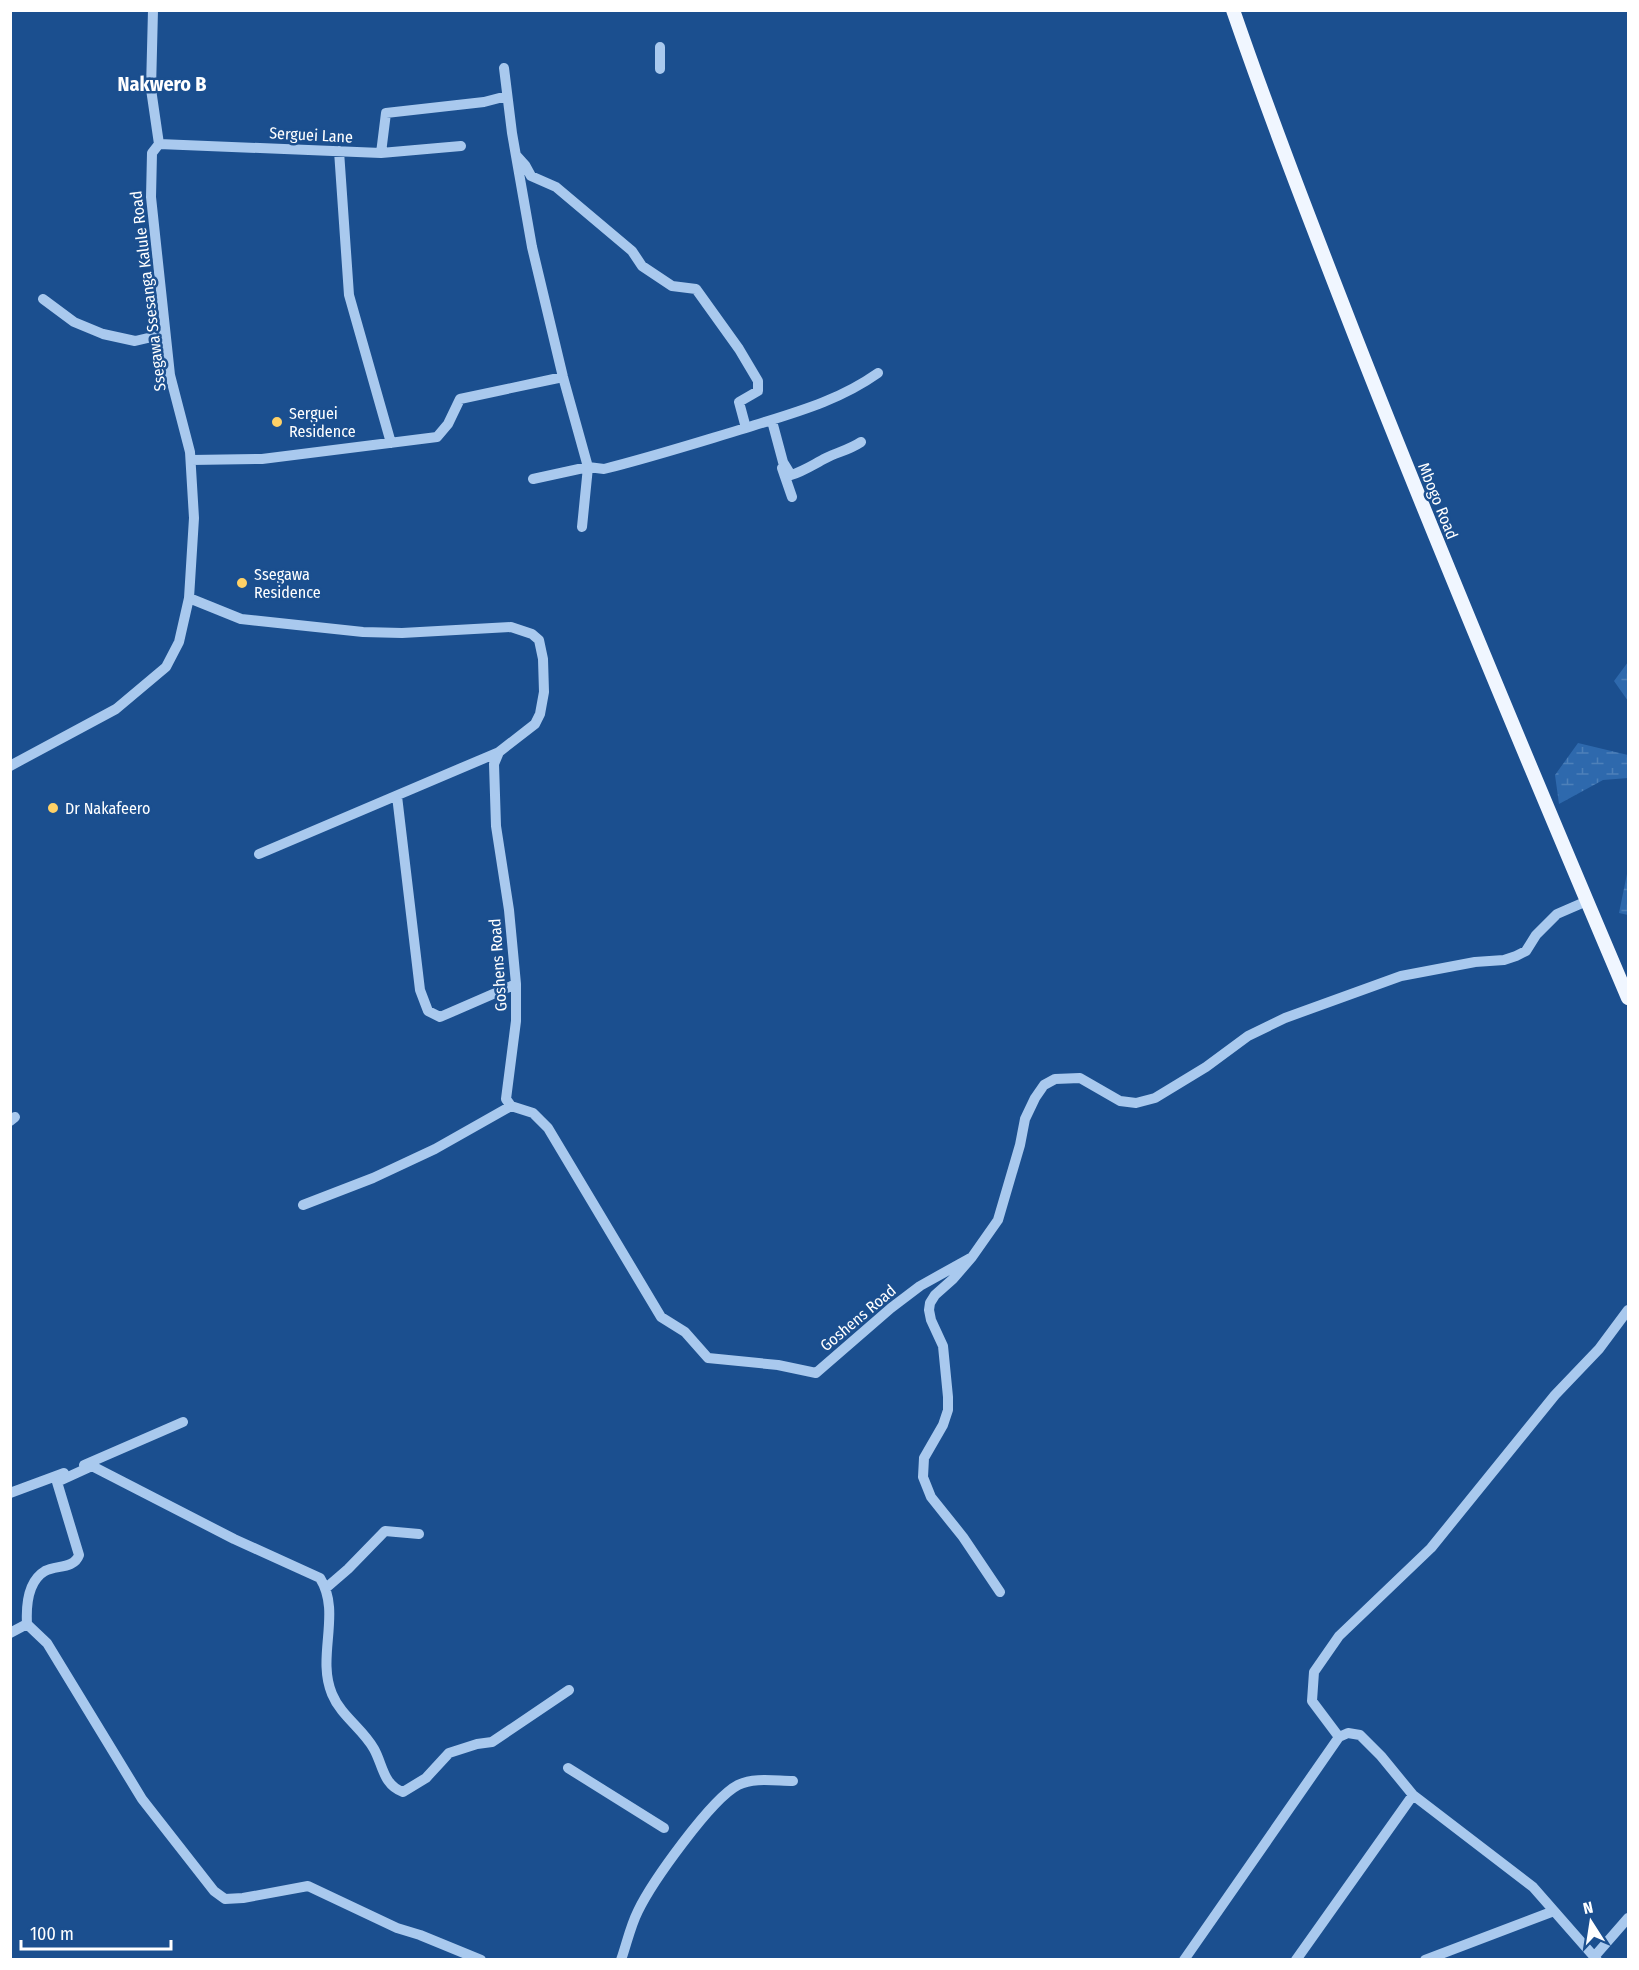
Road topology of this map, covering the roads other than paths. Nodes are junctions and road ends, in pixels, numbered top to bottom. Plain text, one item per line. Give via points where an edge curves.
1 (153, 10) edge
2 (1233, 10) edge
3 (660, 47) dead end
4 (504, 68) dead end
5 (660, 69) dead end
6 (507, 96) junction
7 (159, 144) junction
8 (461, 146) dead end
9 (339, 151) junction
10 (381, 153) junction
11 (516, 155) junction
12 (43, 299) dead end
13 (165, 334) junction
14 (878, 373) dead end
15 (563, 377) junction
16 (772, 421) junction
17 (759, 424) junction
18 (746, 428) junction
19 (861, 442) dead end
20 (391, 443) junction
21 (191, 460) junction
22 (588, 467) junction
23 (533, 479) dead end
24 (792, 497) dead end
25 (582, 528) dead end
26 (189, 598) junction
27 (499, 752) junction
28 (10, 766) edge
29 (397, 796) junction
30 (259, 854) dead end
31 (1587, 901) junction
32 (516, 984) junction
33 (1629, 998) edge
34 (511, 1106) junction
35 (303, 1205) dead end
36 (972, 1257) junction
37 (1629, 1310) edge
38 (183, 1422) dead end
39 (10, 1493) edge
40 (419, 1534) dead end
41 (326, 1588) junction
42 (1000, 1593) dead end
43 (27, 1624) junction
44 (10, 1633) edge
45 (568, 1690) dead end
46 (1339, 1737) junction
47 (568, 1768) dead end
48 (793, 1781) dead end
49 (1413, 1795) junction
50 (664, 1828) dead end
51 (1554, 1911) junction
52 (1629, 1918) edge
53 (1596, 1958) edge
54 (481, 1959) edge
55 (621, 1959) edge
56 (1184, 1959) edge
57 (1296, 1959) edge
58 (1425, 1959) edge

1 - 7 street, Ssegawa Ssesanga Kalule Road via 151,89
2 - 31 main road, Mbogo Road via 1412,482
3 - 5 street
4 - 6 street
6 - 10 street via 386,113
6 - 11 street
7 - 9 street, Serguei Lane
7 - 13 street, Ssegawa Ssesanga Kalule Road via 152,153 151,197
8 - 10 street, Serguei Lane
9 - 10 street, Serguei Lane
9 - 20 street via 349,295
11 - 15 street via 532,246
11 - 18 street via 531,176 555,187 632,251 642,266 672,286 696,289 758,381 758,391 739,402
12 - 13 street via 74,322 103,334 135,341
13 - 21 street, Ssegawa Ssesanga Kalule Road via 170,375
14 - 16 street via 832,400
15 - 20 street via 460,399 437,437
15 - 22 street
16 - 17 street
16 - 19 street via 783,462 791,475
17 - 18 street
17 - 24 street via 775,432 780,464
18 - 22 street via 604,469
20 - 21 street via 262,459
21 - 26 street, Ssegawa Ssesanga Kalule Road via 194,518
22 - 23 street
22 - 25 street
26 - 27 street via 241,619 305,627 402,633 511,627 532,634 542,651 543,701 535,724
26 - 28 street, Ssegawa Ssesanga Kalule Road via 179,642 166,667 116,709
27 - 29 street
27 - 32 street, Goshens Road via 494,764 496,826
29 - 30 street
29 - 32 street via 420,990 428,1011 440,1017
31 - 33 main road, Mbogo Road
31 - 36 street via 1557,914 1526,951 1516,956 1401,976 1285,1018 1248,1036 1155,1098 1137,1103 1120,1101 1080,1078 1054,1079 1044,1085 1025,1119 998,1220
32 - 34 street, Goshens Road via 516,1021 506,1099
34 - 35 street via 435,1149
34 - 36 street, Goshens Road via 533,1113 548,1128 661,1317 685,1332 708,1358 816,1373 920,1286
36 - 42 street via 930,1303 931,1320 943,1346 948,1410 924,1458 923,1477 931,1497
37 - 46 street via 1431,1548 1339,1636 1314,1672 1312,1701
38 - 39 street
40 - 41 street via 385,1531
41 - 43 street via 320,1578 92,1466 57,1482 79,1555 74,1562 46,1570 34,1581
41 - 45 street via 330,1613 325,1654 332,1695 374,1748 394,1789 404,1792 416,1786 449,1753 492,1742
43 - 44 street
43 - 54 street via 47,1643 142,1799 219,1895 225,1899 243,1898 308,1886 397,1928
46 - 49 street via 1348,1733 1360,1735
46 - 56 street
47 - 50 street
48 - 55 street via 748,1781 737,1785 713,1806 667,1864 639,1909
49 - 51 street via 1533,1887
49 - 57 street
51 - 53 street
51 - 58 street
52 - 53 street

